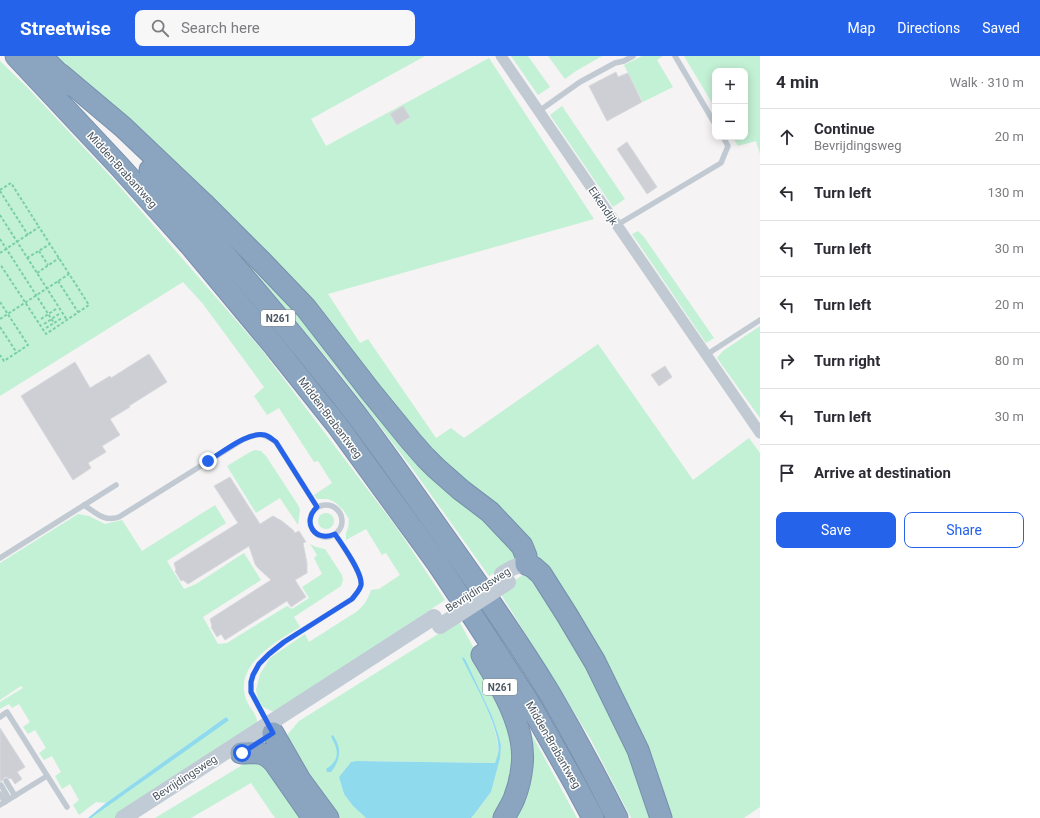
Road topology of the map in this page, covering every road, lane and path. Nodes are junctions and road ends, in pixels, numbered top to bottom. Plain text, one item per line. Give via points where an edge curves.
1 (16, 56) edge
2 (41, 56) edge
3 (501, 56) edge
4 (633, 56) edge
5 (675, 56) edge
6 (60, 74) junction
7 (539, 111) junction
8 (712, 119) edge
9 (725, 140) edge
10 (0, 191) edge
11 (0, 216) edge
12 (617, 225) junction
13 (39, 227) junction
14 (28, 234) junction
15 (0, 239) edge
16 (17, 242) junction
17 (50, 244) junction
18 (6, 249) junction
19 (39, 251) junction
20 (0, 253) edge
21 (28, 258) junction
22 (59, 258) junction
23 (0, 264) edge
24 (48, 265) junction
25 (37, 273) junction
26 (69, 274) junction
27 (58, 281) junction
28 (47, 288) junction
29 (36, 296) junction
30 (0, 302) edge
31 (25, 303) junction
32 (56, 309) dead end
33 (78, 312) junction
34 (8, 314) junction
35 (48, 314) junction
36 (59, 314) dead end
37 (62, 318) dead end
38 (0, 319) edge
39 (41, 319) dead end
40 (51, 319) junction
41 (68, 320) junction
42 (760, 320) edge
43 (54, 323) junction
44 (44, 324) dead end
45 (0, 327) edge
46 (46, 328) dead end
47 (17, 352) junction
48 (0, 354) edge
49 (706, 356) junction
50 (4, 361) junction
51 (0, 363) edge
52 (760, 433) edge
53 (116, 485) dead end
54 (84, 505) junction
55 (317, 507) junction
56 (335, 534) junction
57 (0, 558) edge
58 (438, 564) junction
59 (526, 564) junction
60 (0, 717) edge
61 (270, 729) junction
62 (242, 753) junction
63 (47, 776) junction
64 (6, 781) dead end
65 (1, 785) edge
66 (0, 794) edge
67 (15, 796) junction
68 (5, 802) edge
69 (67, 807) dead end
70 (123, 818) edge
71 (140, 818) edge
72 (312, 818) edge
73 (328, 818) edge
74 (504, 818) edge
75 (593, 818) edge
76 (617, 818) edge
77 (661, 818) edge

1 - 58 highway, Midden-Brabantweg / N261 via 190,245 275,347 337,425
2 - 6 highway, Midden-Brabantweg / N261
3 - 7 street, Eikendijk
4 - 7 lane via 580,82
5 - 8 lane
6 - 59 highway, N261 via 123,127 203,203 306,308 410,441 436,468 490,512 522,546
6 - 76 highway, Midden-Brabantweg / N261 via 207,233 356,414 491,603 549,694
7 - 12 street, Eikendijk
9 - 12 lane via 728,146 721,163
10 - 13 path via 11,183
10 - 14 path
11 - 16 path
12 - 49 street, Eikendijk
13 - 14 path
13 - 17 path
14 - 16 path
15 - 18 path
16 - 18 path
16 - 21 path
17 - 19 path
17 - 22 path
18 - 20 path
18 - 29 path
19 - 21 path
19 - 24 path
21 - 25 path
22 - 24 path
22 - 26 path
23 - 31 path
24 - 25 path
25 - 28 path
26 - 27 path
26 - 33 path via 90,305
27 - 28 path
27 - 33 path
28 - 29 path
28 - 41 path
29 - 31 path
29 - 35 path
30 - 34 path
31 - 34 path
31 - 41 path via 46,334
32 - 35 path
33 - 41 path
34 - 38 path
34 - 47 path via 28,345
35 - 39 path
35 - 40 path
36 - 40 path
37 - 43 path
40 - 43 path
40 - 44 path
42 - 49 lane
43 - 46 path
45 - 47 path
47 - 50 path
48 - 50 path
49 - 52 street, Eikendijk
50 - 51 path
53 - 54 lane
54 - 55 lane via 105,518 119,517 244,439 254,435 266,435 276,442
54 - 57 lane
55 - 56 lane via 311,515 312,529 320,536
55 - 56 lane via 332,505 340,512 341,526
56 - 61 lane via 357,569 360,589 352,599 284,642 259,664 251,682 251,692
58 - 74 highway, N261 via 448,600 498,682 514,714 519,732 522,748 520,779 514,800
58 - 75 highway, Midden-Brabantweg / N261 via 529,703
59 - 61 main road, Bevrijdingsweg, bridge via 517,575 505,578
59 - 77 highway via 541,574 595,662 638,750
60 - 63 lane via 7,712
61 - 62 main road, Bevrijdingsweg
61 - 70 main road, Bevrijdingsweg
61 - 73 highway via 300,780
62 - 71 main road, Bevrijdingsweg
62 - 72 highway via 262,753 268,756
63 - 67 lane
63 - 69 lane
64 - 67 lane
65 - 68 lane
66 - 68 lane
67 - 68 lane

